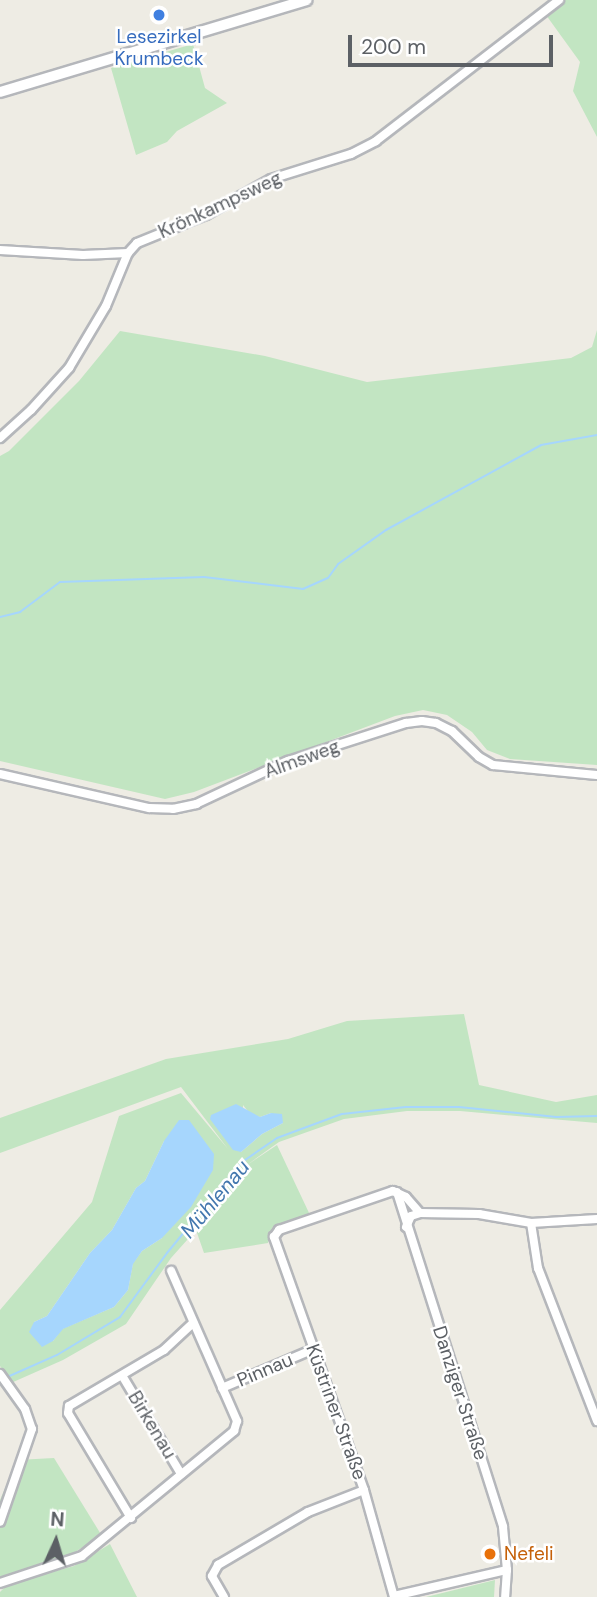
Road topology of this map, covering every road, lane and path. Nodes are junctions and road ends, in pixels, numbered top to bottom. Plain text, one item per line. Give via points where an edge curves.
1 (307, 0) edge
2 (559, 0) edge
3 (0, 92) edge
4 (0, 250) edge
5 (128, 253) junction
6 (0, 438) edge
7 (0, 774) edge
8 (597, 775) edge
9 (397, 1192) junction
10 (421, 1213) junction
11 (597, 1219) edge
12 (531, 1223) junction
13 (407, 1227) junction
14 (171, 1271) dead end
15 (193, 1323) junction
16 (309, 1352) dead end
17 (3, 1377) edge
18 (123, 1377) junction
19 (222, 1388) junction
20 (597, 1421) edge
21 (181, 1474) junction
22 (365, 1490) junction
23 (131, 1518) junction
24 (0, 1522) edge
25 (507, 1570) junction
26 (0, 1583) edge
27 (394, 1596) edge
28 (224, 1597) edge
29 (505, 1597) edge

1 - 3 main road
2 - 5 street, Krönkampsweg via 376,141 271,179 205,215 137,243
4 - 5 street
5 - 6 street via 106,306 69,368
7 - 8 street, Almsweg via 149,808 173,809 196,804 297,758 422,721 452,731 493,765
9 - 10 street
9 - 13 street, Danziger Straße
9 - 22 street, Küstriner Straße via 279,1230 274,1237
10 - 12 street via 479,1214
10 - 13 street via 411,1216
11 - 12 street
12 - 20 street via 538,1268
13 - 25 street, Danziger Straße via 499,1514
14 - 15 street
15 - 18 street via 164,1350
15 - 19 street
16 - 19 street, Pinnau
17 - 24 street via 25,1409 32,1429
18 - 21 street, Birkenau
18 - 23 street via 69,1406 68,1413
19 - 21 street via 237,1421 234,1431
21 - 23 street
22 - 27 street, Küstriner Straße
22 - 28 street via 307,1511 218,1565 212,1576
23 - 26 street via 82,1556
25 - 27 street
25 - 29 street, Danziger Straße

